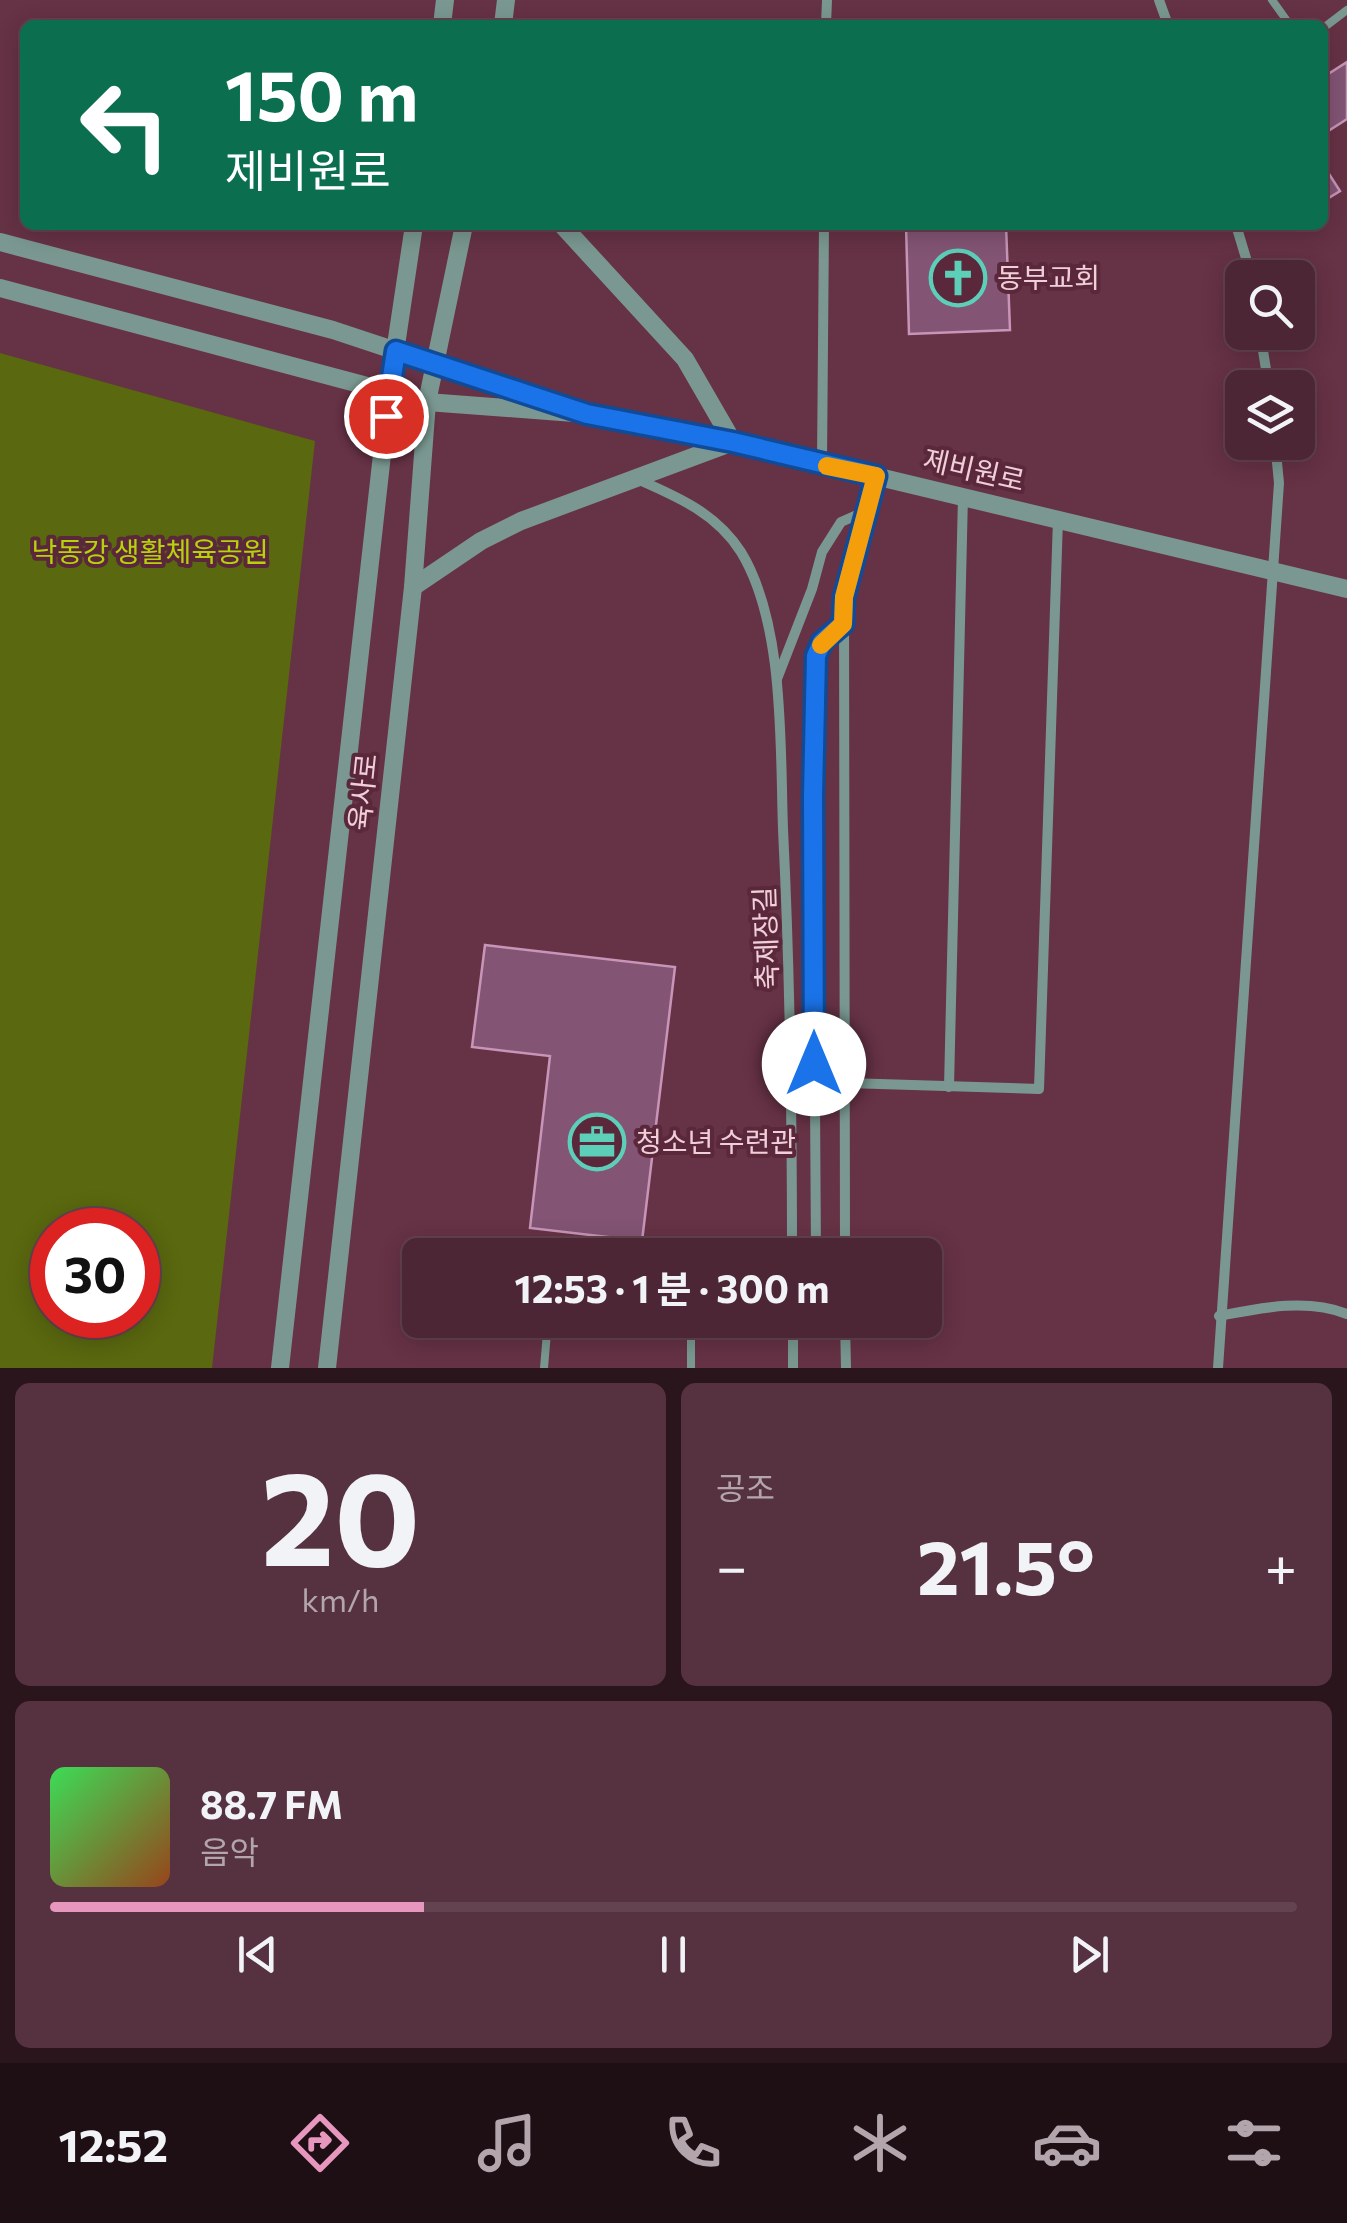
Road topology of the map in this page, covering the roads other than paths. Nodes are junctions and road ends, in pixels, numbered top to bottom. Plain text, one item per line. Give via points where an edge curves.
1 (413, 230) edge
2 (463, 230) edge
3 (567, 230) edge
4 (824, 230) edge
5 (1238, 230) edge
6 (0, 242) edge
7 (1247, 260) edge
8 (0, 288) edge
9 (396, 351) junction
10 (433, 364) junction
11 (389, 392) junction
12 (427, 402) junction
13 (587, 414) junction
14 (733, 442) junction
15 (1277, 460) edge
16 (822, 464) junction
17 (876, 476) junction
18 (636, 479) junction
19 (964, 496) junction
20 (866, 511) junction
21 (1058, 518) junction
22 (1272, 570) junction
23 (413, 587) junction
24 (1347, 589) edge
25 (843, 624) junction
26 (777, 680) junction
27 (847, 1084) junction
28 (950, 1086) junction
29 (792, 1238) edge
30 (816, 1238) edge
31 (846, 1238) edge
32 (1347, 1314) edge
33 (1219, 1316) junction
34 (546, 1338) edge
35 (691, 1338) edge
36 (792, 1338) edge
37 (845, 1338) edge
38 (280, 1368) edge
39 (326, 1368) edge
40 (544, 1368) edge
41 (691, 1368) edge
42 (793, 1368) edge
43 (846, 1368) edge
44 (1218, 1368) edge

1 - 9 street, 육사로
2 - 10 street, 육사로
3 - 14 street via 685,359
4 - 16 street
5 - 7 street
6 - 9 street, 제비원로
8 - 11 street, 제비원로
9 - 10 street, 제비원로
9 - 11 street, 육사로
10 - 12 street, 육사로
10 - 13 street, 제비원로
11 - 12 street, 제비원로
11 - 38 street, 육사로
12 - 13 street, 제비원로
12 - 23 street, 육사로
13 - 14 street, 제비원로
14 - 16 street, 제비원로
14 - 18 street
15 - 22 street
16 - 17 street, 제비원로
17 - 19 street, 제비원로
17 - 20 street
18 - 23 street via 521,521
18 - 26 street via 694,504 741,552 762,606
19 - 21 street, 제비원로
19 - 28 street
20 - 25 street
20 - 26 street via 841,522 822,552
21 - 22 street, 제비원로
21 - 28 street via 1040,1089
22 - 24 street, 제비원로
22 - 33 street
23 - 39 street, 육사로
25 - 27 street
25 - 30 street via 816,656
26 - 29 street, 축제장길 via 791,1010
27 - 28 street
27 - 31 street
32 - 33 street via 1271,1305
33 - 44 street
34 - 40 lane
35 - 41 lane
36 - 42 street
37 - 43 street

